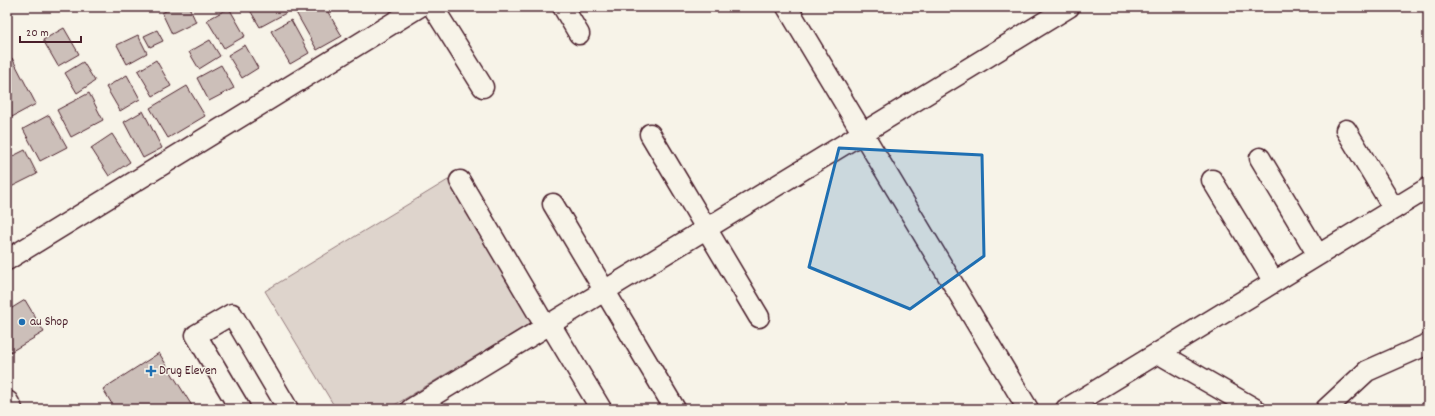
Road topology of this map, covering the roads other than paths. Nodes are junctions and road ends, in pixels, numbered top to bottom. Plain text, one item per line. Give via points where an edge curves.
1 (433, 7) edge
2 (563, 7) edge
3 (787, 7) edge
4 (1069, 7) edge
5 (408, 10) edge
6 (579, 34) dead end
7 (483, 87) dead end
8 (1346, 130) dead end
9 (862, 133) junction
10 (650, 134) dead end
11 (1260, 158) dead end
12 (1212, 180) dead end
13 (460, 181) dead end
14 (1428, 188) edge
15 (553, 204) dead end
16 (1394, 209) junction
17 (706, 228) junction
18 (1318, 255) junction
19 (7, 260) edge
20 (1274, 282) junction
21 (604, 291) junction
22 (759, 318) dead end
23 (548, 325) junction
24 (1428, 344) edge
25 (1158, 353) junction
26 (7, 402) edge
27 (11, 409) edge
28 (240, 409) edge
29 (288, 409) edge
30 (411, 409) edge
31 (601, 409) edge
32 (674, 409) edge
33 (1028, 409) edge
34 (1066, 409) edge
35 (1255, 409) edge
36 (1326, 409) edge

1 - 7 street
2 - 6 street
3 - 9 street
4 - 9 street
5 - 19 street
8 - 16 street
9 - 17 street
9 - 33 street
10 - 17 street
11 - 18 street
12 - 20 street
13 - 23 street
14 - 16 street
15 - 21 street
16 - 18 street
17 - 21 street
17 - 22 street
18 - 20 street
20 - 25 street
21 - 23 street
21 - 32 street
23 - 30 street
23 - 31 street
24 - 36 street via 1367,371
25 - 34 street
25 - 35 street
26 - 27 main road
28 - 29 street via 196,335 232,314

